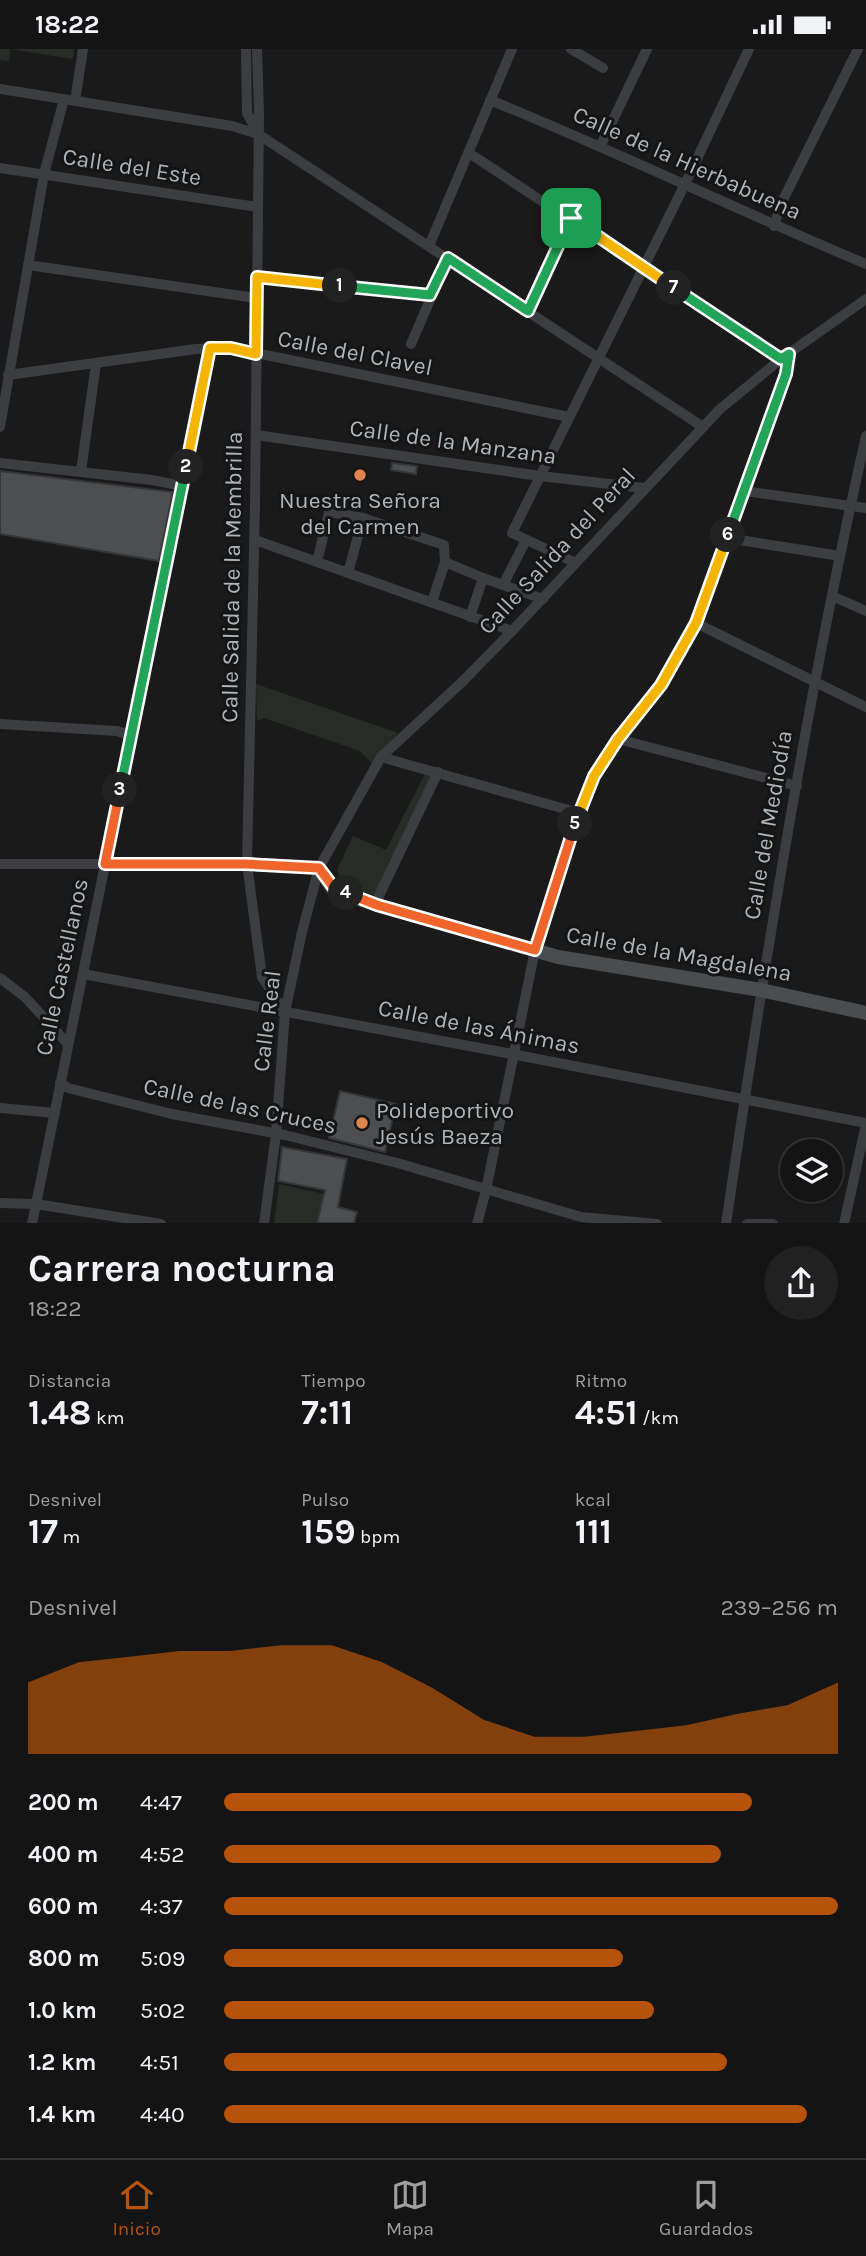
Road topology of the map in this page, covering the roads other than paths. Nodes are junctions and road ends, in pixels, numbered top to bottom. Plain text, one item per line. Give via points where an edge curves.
1 (83, 49) edge
2 (246, 49) edge
3 (257, 49) edge
4 (512, 49) edge
5 (571, 49) edge
6 (647, 49) edge
7 (749, 49) edge
8 (858, 49) edge
9 (603, 68) dead end
10 (0, 89) edge
11 (69, 100) junction
12 (490, 100) junction
13 (258, 134) junction
14 (601, 145) junction
15 (469, 153) junction
16 (0, 167) edge
17 (44, 174) junction
18 (685, 184) junction
19 (258, 207) junction
20 (571, 218) junction
21 (774, 226) junction
22 (429, 246) junction
23 (448, 258) junction
24 (866, 264) edge
25 (28, 265) junction
26 (643, 267) junction
27 (257, 277) junction
28 (430, 295) junction
29 (256, 298) junction
30 (866, 299) edge
31 (528, 311) junction
32 (0, 343) edge
33 (14, 343) junction
34 (411, 344) dead end
35 (210, 348) junction
36 (256, 354) junction
37 (785, 356) junction
38 (597, 359) junction
39 (96, 364) junction
40 (8, 375) junction
41 (569, 417) junction
42 (0, 427) edge
43 (703, 427) junction
44 (256, 435) junction
45 (866, 436) edge
46 (0, 463) edge
47 (81, 471) junction
48 (540, 476) junction
49 (182, 486) junction
50 (644, 488) junction
51 (744, 491) junction
52 (850, 505) junction
53 (866, 508) edge
54 (363, 519) junction
55 (727, 538) junction
56 (255, 540) junction
57 (526, 540) junction
58 (840, 557) junction
59 (317, 562) junction
60 (445, 562) junction
61 (576, 563) junction
62 (348, 573) junction
63 (483, 578) junction
64 (503, 585) junction
65 (832, 596) junction
66 (543, 599) junction
67 (432, 602) junction
68 (866, 611) edge
69 (470, 617) junction
70 (696, 623) junction
71 (512, 631) junction
72 (814, 680) junction
73 (866, 707) edge
74 (0, 724) edge
75 (132, 736) junction
76 (618, 739) junction
77 (381, 757) junction
78 (438, 772) junction
79 (797, 786) junction
80 (579, 813) junction
81 (0, 864) edge
82 (105, 864) junction
83 (247, 864) junction
84 (319, 868) junction
85 (375, 904) junction
86 (535, 950) junction
87 (83, 974) junction
88 (0, 978) edge
89 (761, 990) junction
90 (285, 1012) junction
91 (866, 1013) edge
92 (67, 1043) junction
93 (512, 1054) junction
94 (60, 1083) junction
95 (745, 1099) junction
96 (0, 1108) edge
97 (55, 1113) junction
98 (866, 1123) edge
99 (276, 1134) junction
100 (486, 1190) junction
101 (0, 1202) edge
102 (36, 1204) junction
103 (32, 1223) edge
104 (161, 1223) edge
105 (264, 1223) edge
106 (477, 1223) edge
107 (657, 1223) edge
108 (726, 1223) edge
109 (747, 1223) edge
110 (773, 1223) edge
111 (844, 1223) edge

1 - 11 street
2 - 13 street, Calle Salida de la Membrilla via 247,113
3 - 13 street, Calle Salida de la Membrilla
4 - 12 street
5 - 9 street
6 - 14 street
7 - 18 street
8 - 21 street
10 - 11 street
11 - 13 street
11 - 17 street
12 - 14 street, Calle de la Hierbabuena
12 - 15 street
13 - 19 street, Calle Salida de la Membrilla
13 - 22 street
14 - 18 street, Calle de la Hierbabuena
15 - 20 street
15 - 22 street
16 - 17 street, Calle del Este
17 - 19 street, Calle del Este
17 - 25 street
18 - 21 street, Calle de la Hierbabuena
18 - 26 street
19 - 27 street, Calle Salida de la Membrilla
20 - 26 street
20 - 31 street
21 - 24 street, Calle de la Hierbabuena
22 - 23 street
23 - 28 street
23 - 31 street
25 - 29 street
25 - 33 street
26 - 37 street
26 - 38 street
27 - 28 street
27 - 29 street, Calle Salida de la Membrilla
28 - 34 street
29 - 36 street, Calle Salida de la Membrilla
30 - 37 street, Calle Salida del Peral
31 - 38 street
32 - 33 street
33 - 40 street
35 - 36 street, Calle del Clavel
35 - 39 street, Calle del Clavel
35 - 49 street, Calle Castellanos
36 - 41 street, Calle del Clavel
36 - 44 street, Calle Salida de la Membrilla
37 - 43 street, Calle Salida del Peral
37 - 51 street via 786,374
38 - 41 street
38 - 43 street
39 - 40 street, Calle del Clavel
39 - 47 street
40 - 42 street
41 - 48 street
43 - 50 street, Calle Salida del Peral
44 - 48 street, Calle de la Manzana
44 - 56 street, Calle Salida de la Membrilla
45 - 52 street, Calle del Mediodía
46 - 47 street
47 - 49 street
48 - 50 street, Calle de la Manzana
48 - 57 street via 512,533
49 - 75 street, Calle Castellanos
50 - 61 street, Calle Salida del Peral
51 - 52 street
51 - 55 street
52 - 53 street
52 - 58 street, Calle del Mediodía
54 - 59 street via 329,512
54 - 60 street via 444,545
54 - 62 street
55 - 58 street
55 - 70 street
56 - 59 street
56 - 83 street, Calle Salida de la Membrilla
57 - 61 street
57 - 64 street
58 - 65 street, Calle del Mediodía
59 - 62 street
60 - 63 street
60 - 67 street
61 - 66 street, Calle Salida del Peral
62 - 67 street
63 - 64 street
63 - 69 street
64 - 66 street
65 - 68 street
65 - 72 street, Calle del Mediodía
66 - 71 street, Calle Salida del Peral
67 - 69 street
69 - 71 street
70 - 72 street
70 - 76 street via 661,685
71 - 77 street, Calle Salida del Peral
72 - 73 street
72 - 79 street, Calle del Mediodía
74 - 75 street via 117,731
75 - 82 street, Calle Castellanos
76 - 79 street
76 - 80 street via 594,776
77 - 78 street
77 - 84 street, Calle Salida del Peral
78 - 80 street
78 - 85 street
79 - 89 street, Calle del Mediodía
80 - 86 street
81 - 82 street
82 - 83 street
82 - 87 street, Calle Castellanos
83 - 84 street
83 - 90 street, Calle Salida de la Membrilla via 262,977
84 - 85 street, Calle de la Magdalena via 334,888
84 - 90 street, Calle Real
85 - 86 street, Calle de la Magdalena
86 - 89 street, Calle de la Magdalena
86 - 93 street
87 - 90 street, Calle de las Ánimas
87 - 92 street, Calle Castellanos
88 - 92 street via 25,997
89 - 91 street, Calle de la Magdalena
89 - 95 street, Calle del Mediodía
90 - 93 street, Calle de las Ánimas
90 - 99 street, Calle Real
92 - 94 street, Calle Castellanos
93 - 95 street, Calle de las Ánimas
93 - 100 street
94 - 97 street, Calle Castellanos
94 - 99 street, Calle de las Cruces via 172,1114
95 - 98 street, Calle de las Ánimas
95 - 108 street, Calle del Mediodía
96 - 97 street
97 - 102 street, Calle Castellanos
98 - 111 street
99 - 100 street, Calle de las Cruces
99 - 105 street, Calle Real
100 - 106 street
100 - 107 street, Calle de las Cruces via 581,1217
101 - 102 street
102 - 103 street, Calle Castellanos
102 - 104 street
109 - 110 street

